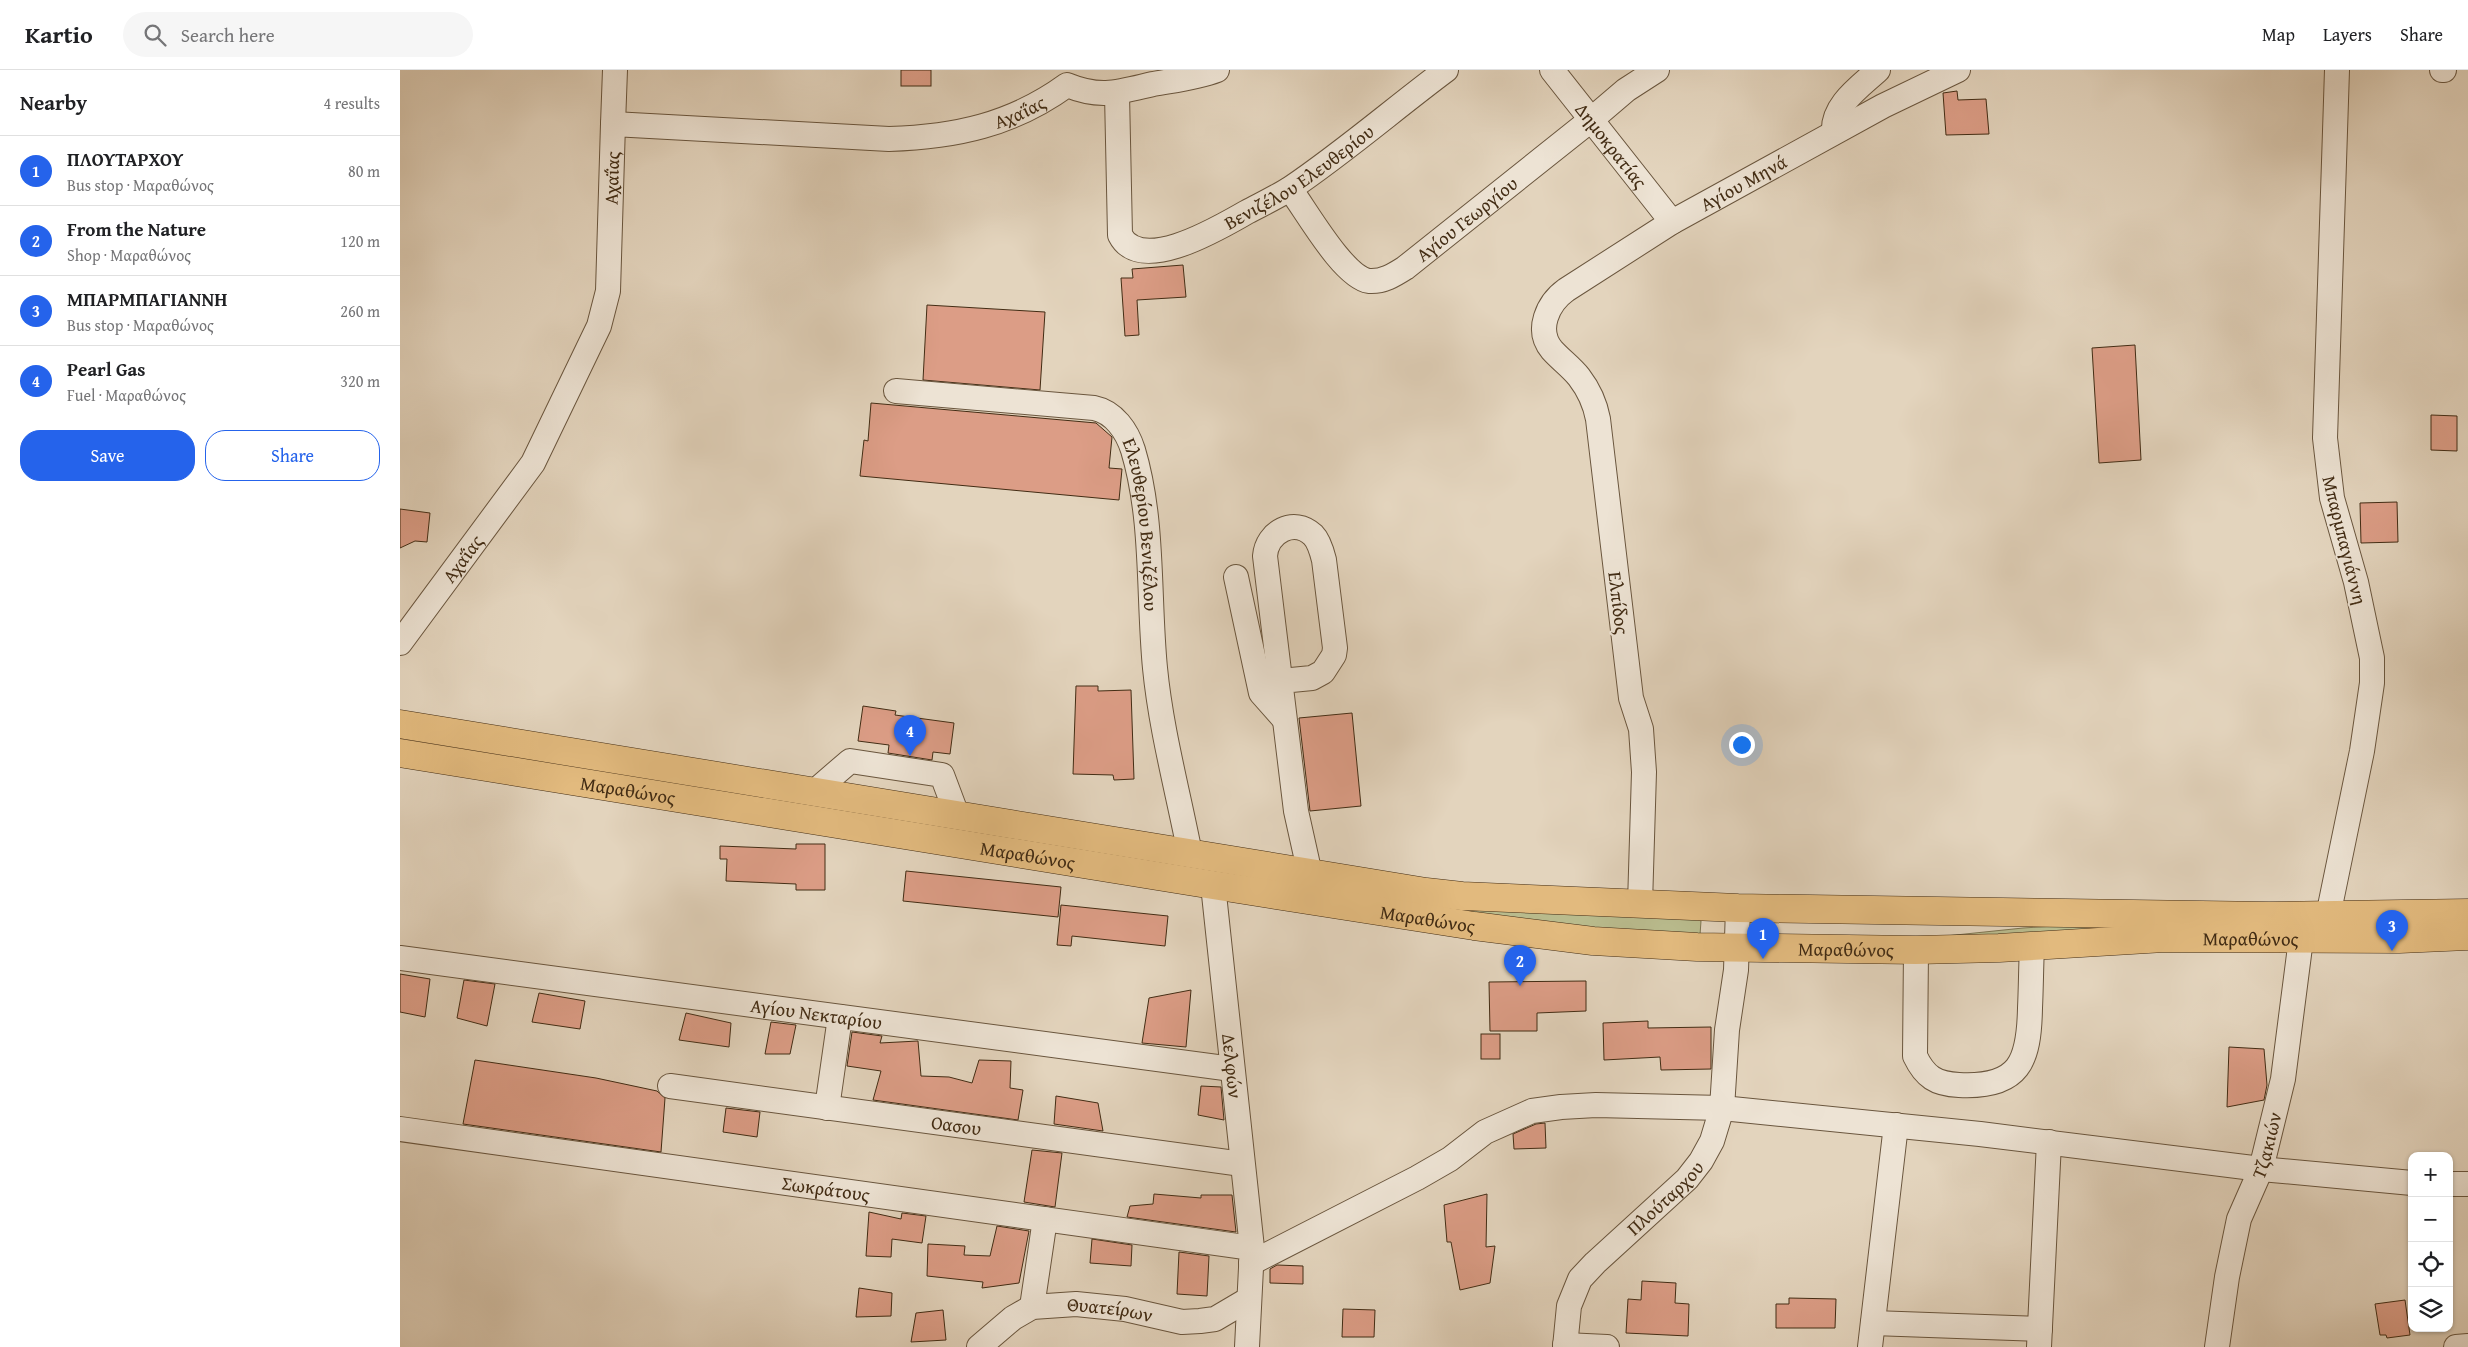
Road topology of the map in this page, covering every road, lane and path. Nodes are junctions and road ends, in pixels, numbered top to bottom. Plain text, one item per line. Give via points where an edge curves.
1 (615, 70) edge
2 (1216, 70) edge
3 (1446, 70) edge
4 (1552, 70) edge
5 (1657, 70) edge
6 (1878, 70) edge
7 (1958, 70) edge
8 (2337, 70) edge
9 (1063, 83) edge
10 (1116, 94) junction
11 (1592, 120) junction
12 (613, 124) junction
13 (1834, 132) junction
14 (1290, 188) junction
15 (1672, 222) junction
16 (1546, 318) joint
17 (896, 391) dead end
18 (1236, 577) dead end
19 (404, 634) edge
20 (1280, 681) junction
21 (1284, 719) junction
22 (400, 724) edge
23 (400, 752) edge
24 (814, 792) junction
25 (957, 815) junction
26 (1190, 854) junction
27 (1310, 874) junction
28 (1213, 885) junction
29 (1640, 904) junction
30 (2468, 913) edge
31 (2328, 916) junction
32 (1733, 933) junction
33 (2468, 936) edge
34 (2301, 939) junction
35 (2032, 946) junction
36 (1916, 950) junction
37 (400, 958) edge
38 (840, 1017) junction
39 (1232, 1069) junction
40 (670, 1086) dead end
41 (828, 1108) junction
42 (1722, 1108) junction
43 (1896, 1125) junction
44 (400, 1129) edge
45 (2049, 1142) junction
46 (1242, 1164) junction
47 (2261, 1169) junction
48 (2408, 1183) edge
49 (2453, 1184) edge
50 (2468, 1184) edge
51 (1044, 1219) junction
52 (1251, 1255) junction
53 (1249, 1299) junction
54 (1032, 1307) junction
55 (1873, 1323) junction
56 (2039, 1338) edge
57 (1565, 1346) edge
58 (2468, 1346) edge
59 (979, 1347) edge
60 (1247, 1347) edge
61 (1606, 1347) edge
62 (1870, 1347) edge
63 (2217, 1347) edge
64 (2456, 1347) edge

1 - 12 street
2 - 10 street
3 - 14 street, Βενιζέλου Ελευθερίου
4 - 11 street, Δημοκρατίας
5 - 11 street, Αγίου Γεωργίου via 1626,90
6 - 13 street via 1842,106
7 - 13 street, Αγίου Μηνά
8 - 31 street, Μπαρμπαγιάννη via 2325,438 2337,521 2369,636 2372,683 2362,751
9 - 10 street via 1083,92
9 - 12 street, Αχαΐας via 1006,119 982,128 931,138 889,139
10 - 14 street, Βενιζέλου Ελευθερίου via 1120,230 1123,240 1136,249 1150,251 1179,245
11 - 14 street, Αγίου Γεωργίου via 1405,268 1382,280 1365,280 1348,268
11 - 15 street, Δημοκρατίας
12 - 19 street, Αχαΐας via 608,291 599,326 533,463
13 - 15 street, Αγίου Μηνά
15 - 16 street, Αγίου Μηνά via 1559,295 1550,305
16 - 29 street, Ελπίδος via 1548,345 1580,378 1590,393 1598,419 1630,698 1641,729 1644,772
17 - 26 street, Ελευθερίου Βενιζέλου via 1094,408 1114,417 1126,434 1143,490 1155,668
18 - 21 street via 1261,693
20 - 20 street via 1264,556 1273,535 1290,527 1305,529 1315,537 1321,550 1335,648 1330,665 1323,672 1312,678
20 - 21 street
21 - 27 street via 1296,811
22 - 24 main road, Μαραθώνος
23 - 28 main road, Μαραθώνος
24 - 25 main road, Μαραθώνος
24 - 25 street via 850,761 942,775
25 - 26 main road, Μαραθώνος
26 - 27 main road, Μαραθώνος
27 - 29 main road, Μαραθώνος via 1462,896
28 - 32 main road, Μαραθώνος via 1536,935 1623,944
28 - 39 street, Δελφών
29 - 32 main road, Μαραθώνος
30 - 31 main road, Μαραθώνος
31 - 32 main road, Μαραθώνος via 2047,912
32 - 36 main road, Μαραθώνος
32 - 42 street, Πλούταρχου via 1735,983 1727,1030
33 - 34 main road, Μαραθώνος
34 - 35 main road, Μαραθώνος via 2164,938
34 - 47 street, Τζακιών via 2283,1079
35 - 36 main road, Μαραθώνος
35 - 36 street via 2029,1032 2023,1060 2013,1072 1998,1081 1970,1086 1947,1085 1931,1080 1921,1070 1915,1056
37 - 38 street, Αγίου Νεκταρίου
38 - 39 street, Αγίου Νεκταρίου
38 - 41 street
39 - 46 street, Δελφών
40 - 41 street, Οασου
41 - 46 street, Οασου
42 - 43 street
42 - 52 street via 1596,1105 1532,1111 1485,1132 1450,1159 1417,1178
42 - 57 street, Πλούταρχου via 1712,1141 1695,1171 1580,1279 1569,1306
43 - 45 street
43 - 55 street
44 - 51 street, Σωκράτους
45 - 47 street
45 - 56 street
46 - 52 street, Δελφών
47 - 48 street
47 - 63 street, Τζακιών via 2239,1219
49 - 50 street
51 - 52 street, Σωκράτους
51 - 54 street
52 - 53 street, Δελφών
53 - 54 street, Θυατείρων via 1214,1319 1182,1322 1125,1309 1076,1304
53 - 60 street, Δελφών
54 - 59 street, Θυατείρων via 1013,1318
55 - 56 street
55 - 62 street
57 - 61 street
58 - 64 street

